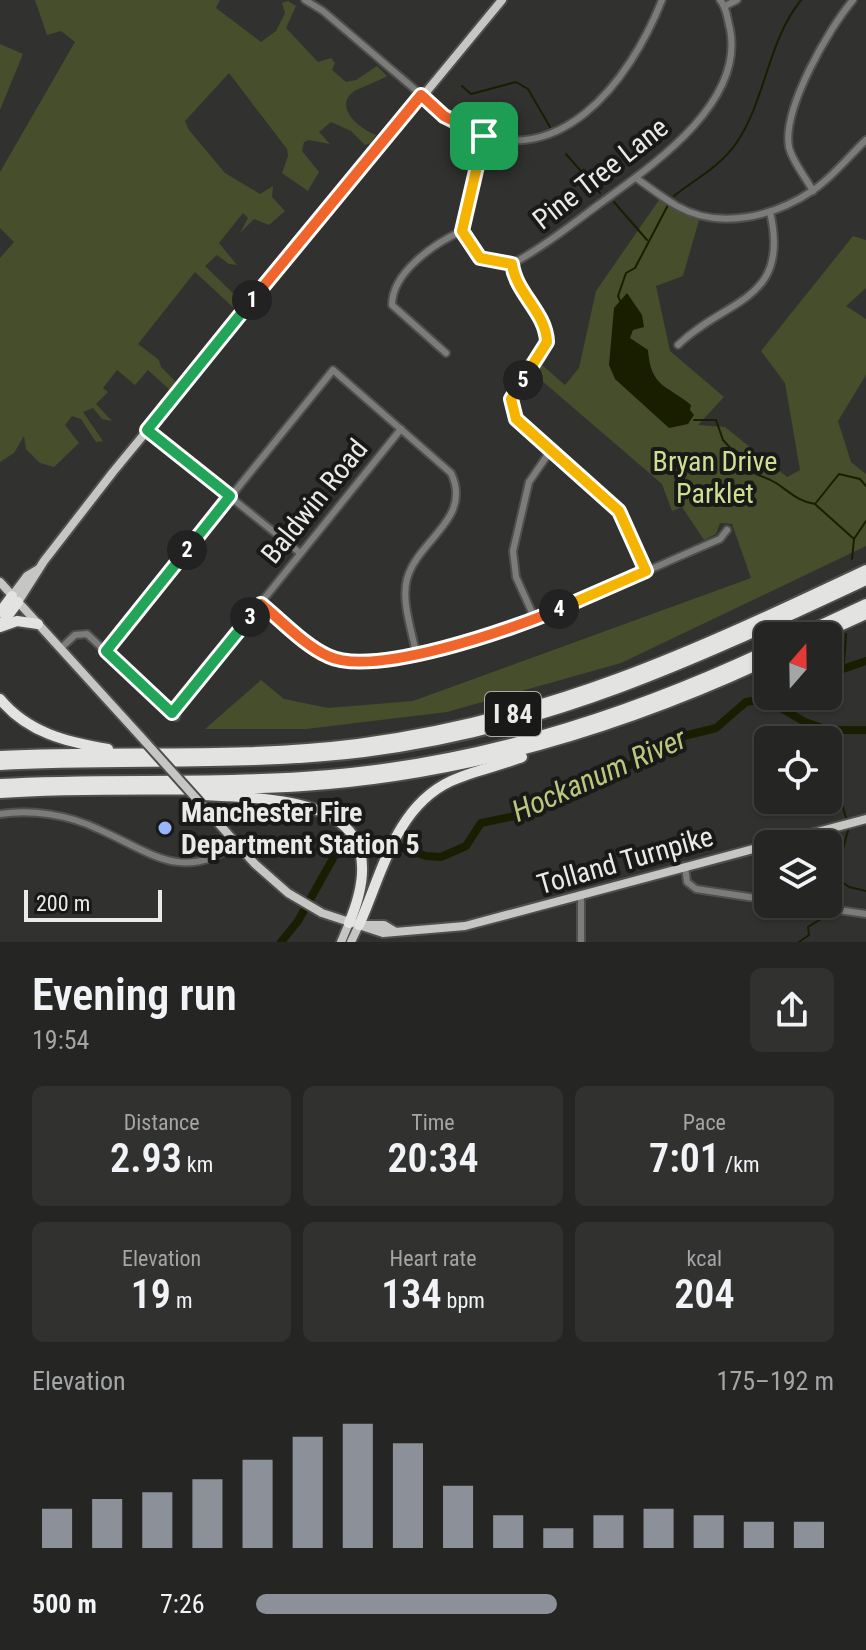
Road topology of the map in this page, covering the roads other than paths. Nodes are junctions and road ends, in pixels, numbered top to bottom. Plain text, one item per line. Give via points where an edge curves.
1 (305, 0) edge
2 (502, 0) edge
3 (662, 0) edge
4 (737, 0) edge
5 (853, 0) edge
6 (723, 3) edge
7 (421, 95) junction
8 (484, 136) junction
9 (866, 140) edge
10 (636, 178) junction
11 (813, 191) junction
12 (770, 212) junction
13 (462, 231) junction
14 (512, 264) junction
15 (678, 345) dead end
16 (446, 353) dead end
17 (401, 429) junction
18 (147, 430) junction
19 (551, 450) junction
20 (230, 496) junction
21 (727, 530) dead end
22 (300, 553) junction
23 (866, 570) edge
24 (646, 571) junction
25 (866, 580) edge
26 (0, 582) edge
27 (15, 599) junction
28 (261, 604) junction
29 (866, 604) edge
30 (0, 612) edge
31 (866, 614) edge
32 (535, 619) junction
33 (827, 622) edge
34 (38, 624) junction
35 (842, 625) edge
36 (0, 627) edge
37 (61, 648) junction
38 (106, 651) junction
39 (416, 653) junction
40 (754, 656) edge
41 (754, 666) edge
42 (0, 699) edge
43 (583, 734) junction
44 (134, 754) junction
45 (0, 756) edge
46 (0, 765) edge
47 (0, 784) edge
48 (155, 790) junction
49 (0, 793) edge
50 (0, 814) edge
51 (866, 819) edge
52 (237, 844) junction
53 (685, 866) junction
54 (581, 895) junction
55 (754, 898) edge
56 (842, 911) edge
57 (866, 914) edge
58 (354, 924) junction
59 (341, 942) edge
60 (351, 942) edge
61 (581, 942) edge

1 - 7 street
2 - 7 main road
3 - 8 street via 633,63 588,112 529,138
4 - 6 street
5 - 11 street via 834,22 791,118 790,150
6 - 10 street, Pine Tree Lane via 732,40 721,86 693,127
7 - 8 street via 444,116
7 - 18 main road
8 - 13 street
9 - 11 street
10 - 12 street via 678,207 701,215
10 - 14 street, Pine Tree Lane
11 - 12 street
12 - 15 street via 775,255 758,287
13 - 14 street via 480,258
13 - 16 street via 421,256 392,293 392,305
14 - 19 street via 523,294 542,321 547,342 516,388 511,409
17 - 20 street via 333,370
17 - 22 street, Baldwin Road
17 - 39 street via 451,473 457,486 454,511 405,584
18 - 20 street
18 - 27 main road
19 - 24 street via 619,511
19 - 32 street via 529,482 513,551 516,577
20 - 22 street
20 - 38 street
21 - 24 street via 720,539
22 - 28 street, Baldwin Road
23 - 44 highway, I 84 via 659,666 504,716 346,745
24 - 32 street
25 - 46 highway via 635,685 466,734 300,758
26 - 27 main road, Tolland Turnpike
27 - 30 highway
27 - 34 main road, Tolland Turnpike
27 - 36 highway
28 - 38 street, Baldwin Road via 174,715
28 - 39 street via 338,660
29 - 33 highway
31 - 35 highway
32 - 39 street
34 - 36 highway via 17,621
34 - 37 main road, Tolland Turnpike
37 - 38 street via 82,633
37 - 52 main road, Tolland Turnpike, bridge
40 - 47 highway via 583,725 428,762 277,779
41 - 43 highway, I 84
42 - 44 highway via 44,733
43 - 48 highway, I 84 via 491,759 379,779
43 - 58 highway via 448,783 420,803 398,833
44 - 45 highway, I 84
48 - 49 highway, I 84
48 - 58 highway via 310,806 337,819 362,857 363,887
50 - 52 street via 71,819 160,860 178,863 207,860
51 - 53 main road, Tolland Turnpike
52 - 58 main road, Tolland Turnpike via 297,899
53 - 54 main road, Tolland Turnpike
53 - 55 street via 687,882 696,889
54 - 58 main road, Tolland Turnpike via 451,929 383,933
54 - 61 street
56 - 57 street
58 - 59 main road
58 - 60 main road

